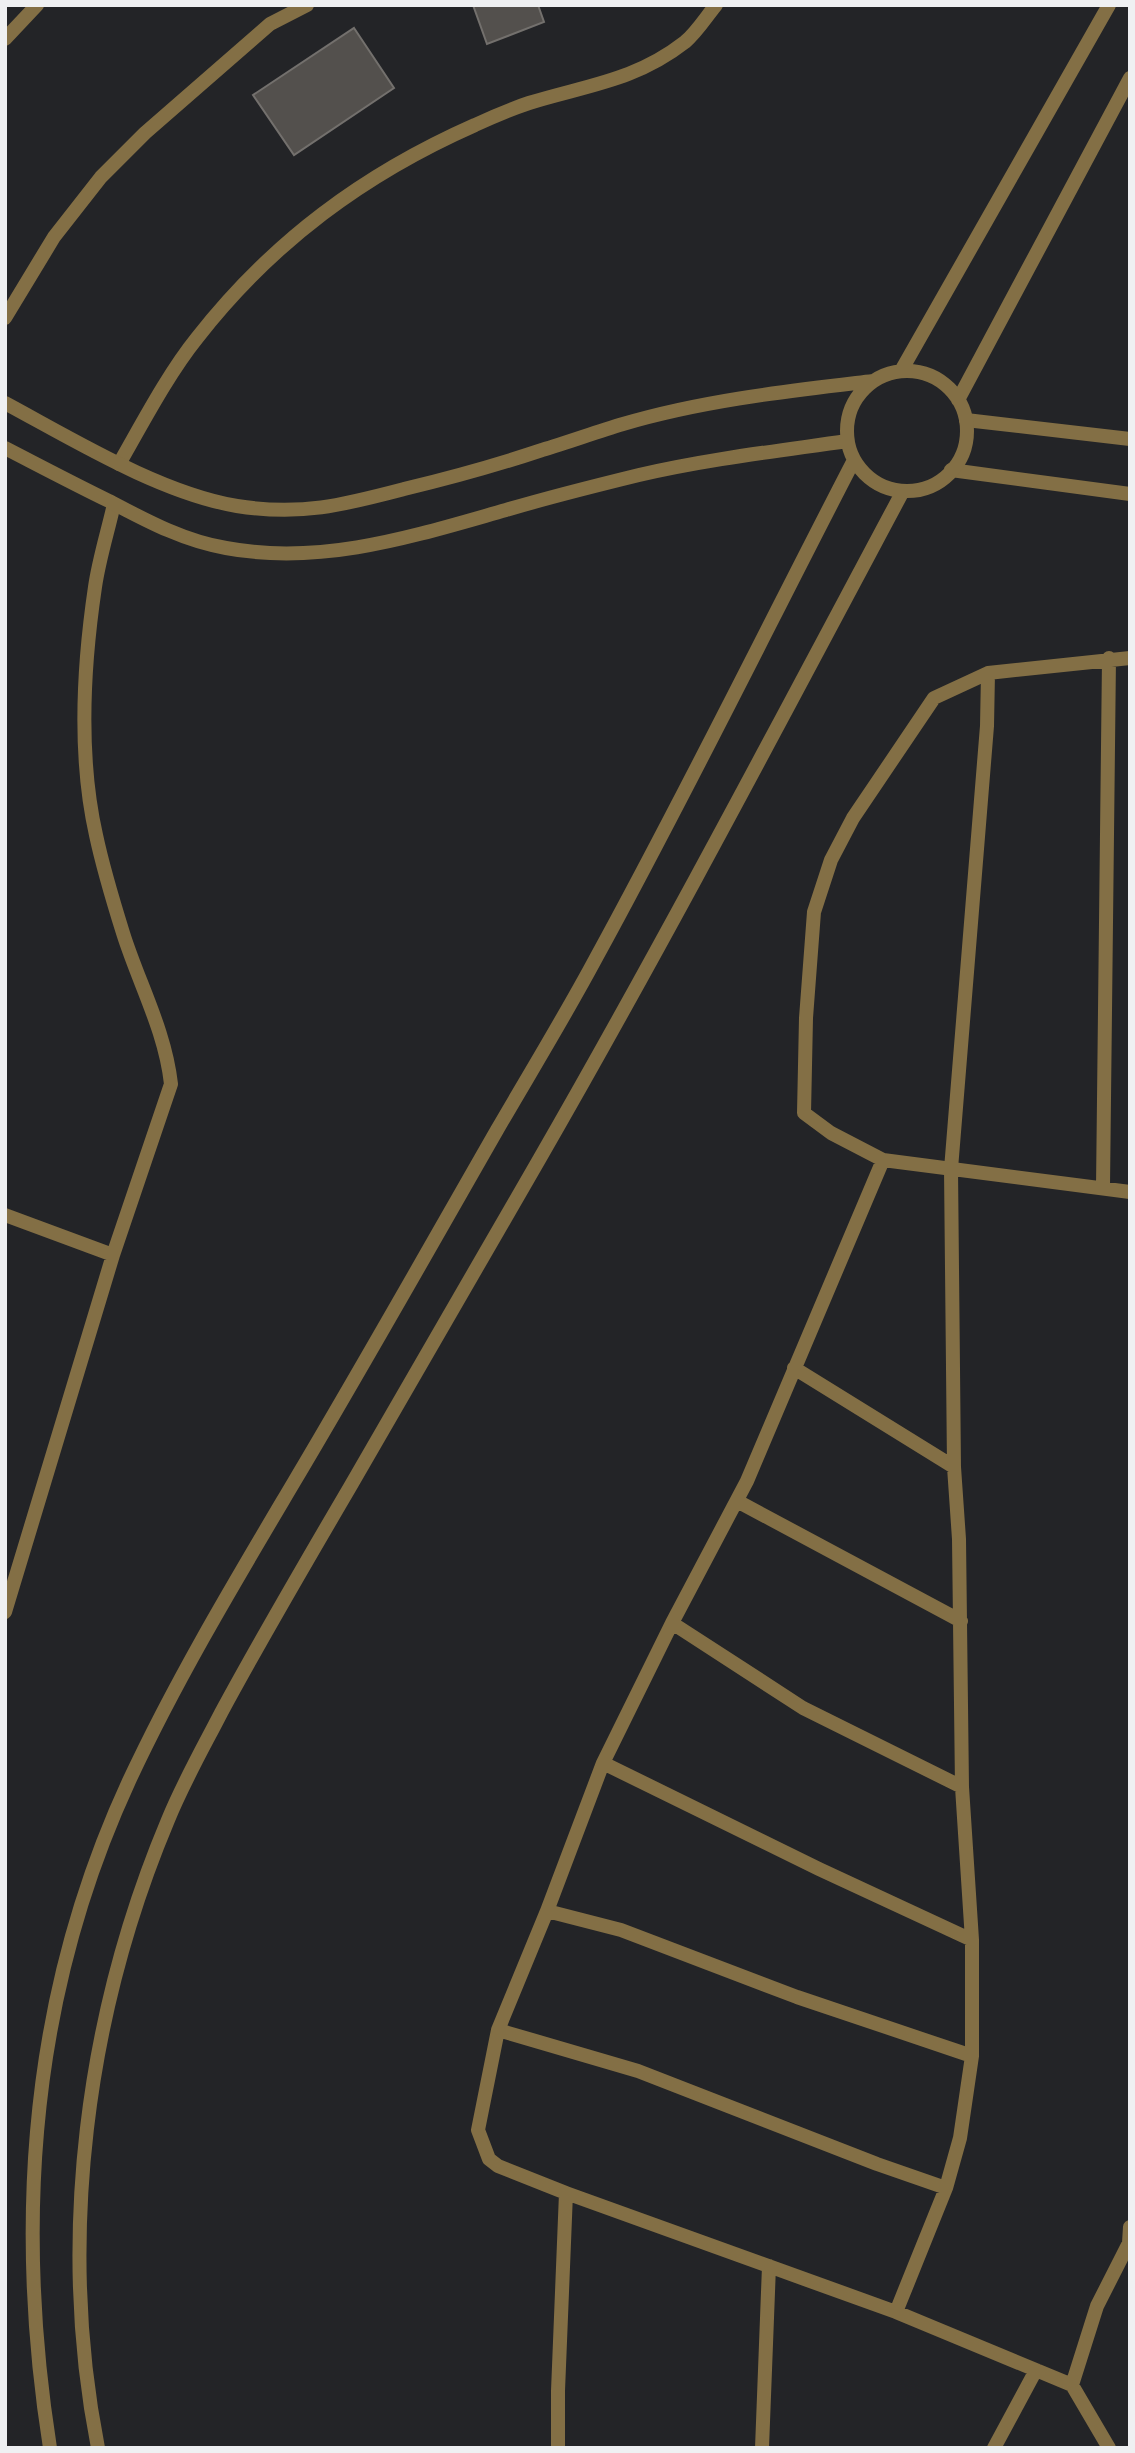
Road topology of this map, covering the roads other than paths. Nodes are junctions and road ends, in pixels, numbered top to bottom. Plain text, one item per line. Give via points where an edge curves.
1 (37, 5) edge
2 (307, 5) edge
3 (716, 5) edge
4 (1109, 5) edge
5 (5, 39) edge
6 (1130, 78) edge
7 (5, 318) edge
8 (901, 371) junction
9 (873, 381) junction
10 (958, 400) junction
11 (5, 403) edge
12 (966, 420) junction
13 (1130, 439) edge
14 (848, 441) junction
15 (5, 448) edge
16 (854, 460) junction
17 (119, 464) junction
18 (951, 470) junction
19 (903, 491) junction
20 (1130, 494) edge
21 (114, 504) junction
22 (1130, 657) edge
23 (1109, 658) junction
24 (988, 673) junction
25 (883, 1160) junction
26 (951, 1169) junction
27 (1103, 1187) junction
28 (1130, 1192) edge
29 (5, 1215) edge
30 (113, 1255) junction
31 (794, 1368) junction
32 (954, 1467) junction
33 (737, 1501) junction
34 (5, 1612) edge
35 (961, 1621) junction
36 (672, 1623) junction
37 (603, 1763) junction
38 (962, 1787) junction
39 (547, 1911) junction
40 (972, 1940) junction
41 (498, 2030) junction
42 (972, 2056) junction
43 (946, 2188) junction
44 (566, 2193) junction
45 (1130, 2227) edge
46 (1130, 2243) edge
47 (769, 2266) junction
48 (896, 2312) junction
49 (1036, 2370) junction
50 (1072, 2385) junction
51 (50, 2448) edge
52 (98, 2448) edge
53 (558, 2448) edge
54 (762, 2448) edge
55 (994, 2448) edge
56 (1109, 2448) edge

1 - 5 street
2 - 7 street via 270,24 101,177 54,237
3 - 17 street via 687,40 654,62 623,78 525,104 476,124 417,152 330,206 248,278 195,340
4 - 8 street
6 - 10 street
8 - 9 street
8 - 10 street via 934,377
9 - 14 street via 849,414
9 - 17 street via 698,405 623,423 428,483 308,510 235,505 199,496
10 - 12 street
11 - 17 street
12 - 13 street
12 - 18 street via 964,447
14 - 16 street
14 - 21 street via 699,462 401,538 305,555 224,548 173,533
15 - 21 street
16 - 19 street via 875,482
16 - 51 street via 596,959 207,1630 107,1833 59,1990 39,2098 32,2259 38,2366
18 - 19 street via 929,486
18 - 20 street
19 - 52 street via 634,995 271,1622 169,1817 126,1936 110,1998 84,2165 82,2323
21 - 30 street via 95,585 85,685 85,755 96,834 124,935 160,1029 171,1084
22 - 23 street
23 - 24 street
23 - 27 street
24 - 25 street via 934,698 853,818 831,860 814,912 804,1113
24 - 26 street
25 - 26 street
25 - 31 street
26 - 27 street
26 - 32 street
27 - 28 street
29 - 30 street
30 - 34 street
31 - 32 street
31 - 33 street
32 - 35 street
33 - 35 street
33 - 36 street
35 - 38 street
36 - 37 street
36 - 38 street via 803,1708
37 - 39 street
37 - 40 street
38 - 40 street
39 - 41 street
39 - 42 street via 621,1930 797,1997
40 - 42 street
41 - 43 street via 638,2071
41 - 44 street via 478,2130 489,2159
42 - 43 street via 960,2138
43 - 48 street
44 - 47 street
44 - 53 street
45 - 46 street
46 - 50 street via 1097,2306
47 - 48 street
47 - 54 street
48 - 49 street
49 - 50 street
49 - 55 street
50 - 56 street

